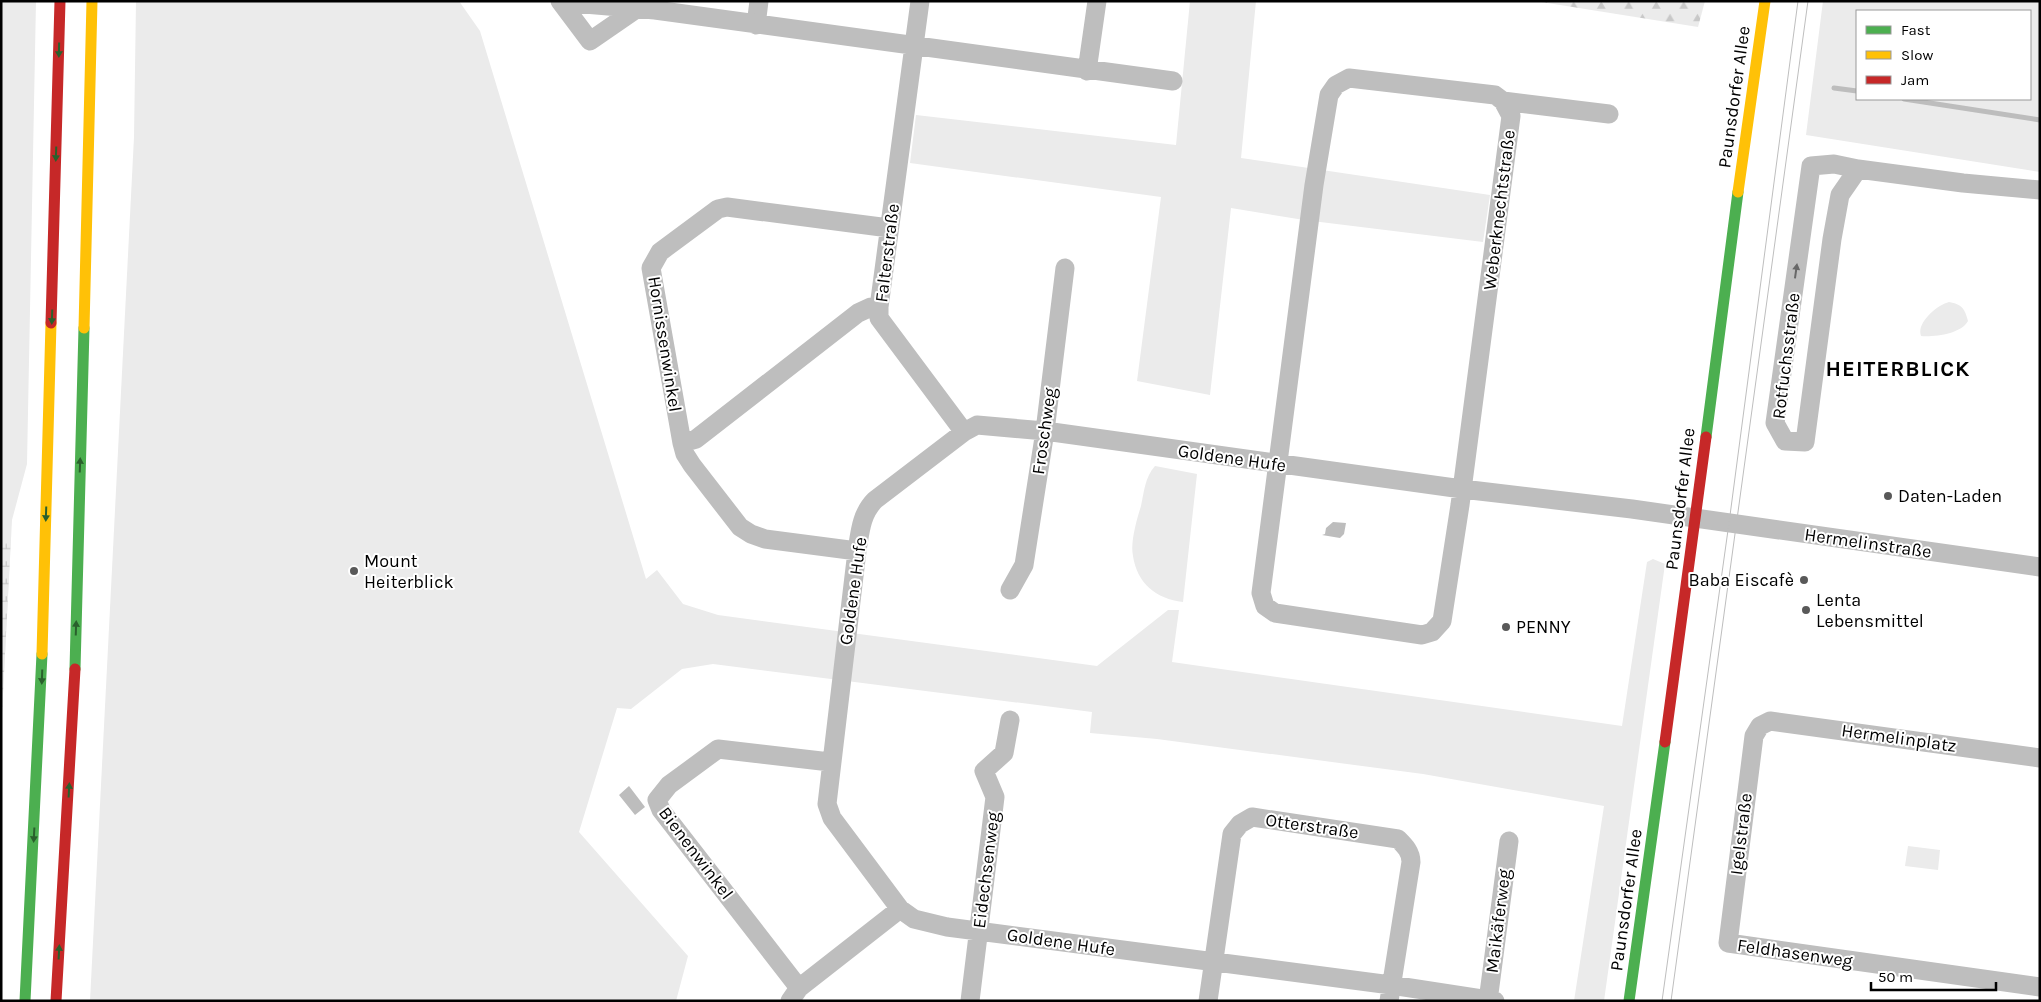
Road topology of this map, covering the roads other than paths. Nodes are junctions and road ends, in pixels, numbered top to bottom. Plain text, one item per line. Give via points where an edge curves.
1 (60, 1) edge
2 (92, 1) edge
3 (758, 1) edge
4 (920, 1) edge
5 (1097, 1) edge
6 (1765, 1) edge
7 (560, 2) edge
8 (599, 3) edge
9 (635, 10) junction
10 (756, 25) junction
11 (915, 47) junction
12 (1087, 71) junction
13 (1173, 81) dead end
14 (1503, 102) junction
15 (1609, 114) dead end
16 (1858, 168) junction
17 (2040, 190) edge
18 (890, 228) junction
19 (1065, 268) dead end
20 (879, 307) junction
21 (1045, 431) junction
22 (964, 432) junction
23 (682, 443) junction
24 (1278, 464) junction
25 (1462, 489) junction
26 (1696, 519) junction
27 (857, 551) junction
28 (2040, 567) edge
29 (1010, 590) dead end
30 (1010, 720) dead end
31 (1760, 726) joint
32 (2040, 758) edge
33 (830, 762) junction
34 (1509, 841) dead end
35 (900, 910) junction
36 (979, 931) junction
37 (1728, 943) joint
38 (1214, 962) junction
39 (2040, 987) edge
40 (1390, 993) edge
41 (794, 994) edge
42 (1490, 1000) edge
43 (25, 1001) edge
44 (56, 1001) edge
45 (970, 1001) edge
46 (1208, 1001) edge
47 (1629, 1001) edge

1 -> 43 main road via 41,699
44 -> 2 main road via 74,692
3 - 10 street
4 - 11 street, Falterstraße
5 - 12 street
6 - 26 main road, Paunsdorfer Allee via 1718,333
7 - 8 street
7 - 9 street via 590,42
8 - 9 street
9 - 10 street
10 - 11 street
11 - 12 street
11 - 18 street, Falterstraße
12 - 13 street
14 - 15 street
14 - 24 street, Weberknechtstraße via 1495,95 1349,78 1336,85 1329,95 1314,185
14 - 25 street, Weberknechtstraße via 1511,116
16 -> 16 street, Rotfuchsstraße via 1840,195 1805,442 1785,441 1775,423 1811,166 1834,164
16 - 17 street, Rotfuchsstraße
18 - 20 street, Falterstraße
18 - 23 street, Hornissenwinkel via 727,207 710,213 660,252 652,268
19 - 21 street, Froschweg
20 - 22 street, Falterstraße via 879,318
20 - 23 street via 858,313 696,438
21 - 22 street, Goldene Hufe via 977,426
21 - 24 street, Goldene Hufe
21 - 29 street, Froschweg via 1024,565
22 - 27 street, Goldene Hufe via 868,507 863,516
23 - 27 street, Hornissenwinkel via 692,465 740,527 751,534 765,539
24 - 25 street, Goldene Hufe
24 - 25 street, Weberknechtstraße via 1261,593 1265,606 1275,613 1346,624 1422,634 1438,627 1442,621
25 - 26 street, Goldene Hufe
26 - 28 street, Hermelinstraße
26 - 47 main road, Paunsdorfer Allee
27 - 33 street, Goldene Hufe
30 - 36 street, Eidechsenweg via 1004,752 984,771 995,797
31 - 32 street, Hermelinplatz via 1770,720
31 - 37 street, Igelstraße via 1754,736
33 - 35 street, Goldene Hufe via 828,810
33 - 41 street, Bienenwinkel via 718,748 669,785 657,800 661,810
34 - 42 street, Maikäferweg
35 - 36 street, Goldene Hufe via 930,924
35 - 41 street
36 - 38 street, Goldene Hufe
36 - 45 street, Eidechsenweg
37 - 39 street, Feldhasenweg
38 - 40 street, Goldene Hufe
38 - 40 street, Otterstraße via 1232,834 1240,824 1252,817 1398,839 1408,850 1412,862
38 - 46 street, Otterstraße
40 - 42 street, Goldene Hufe

